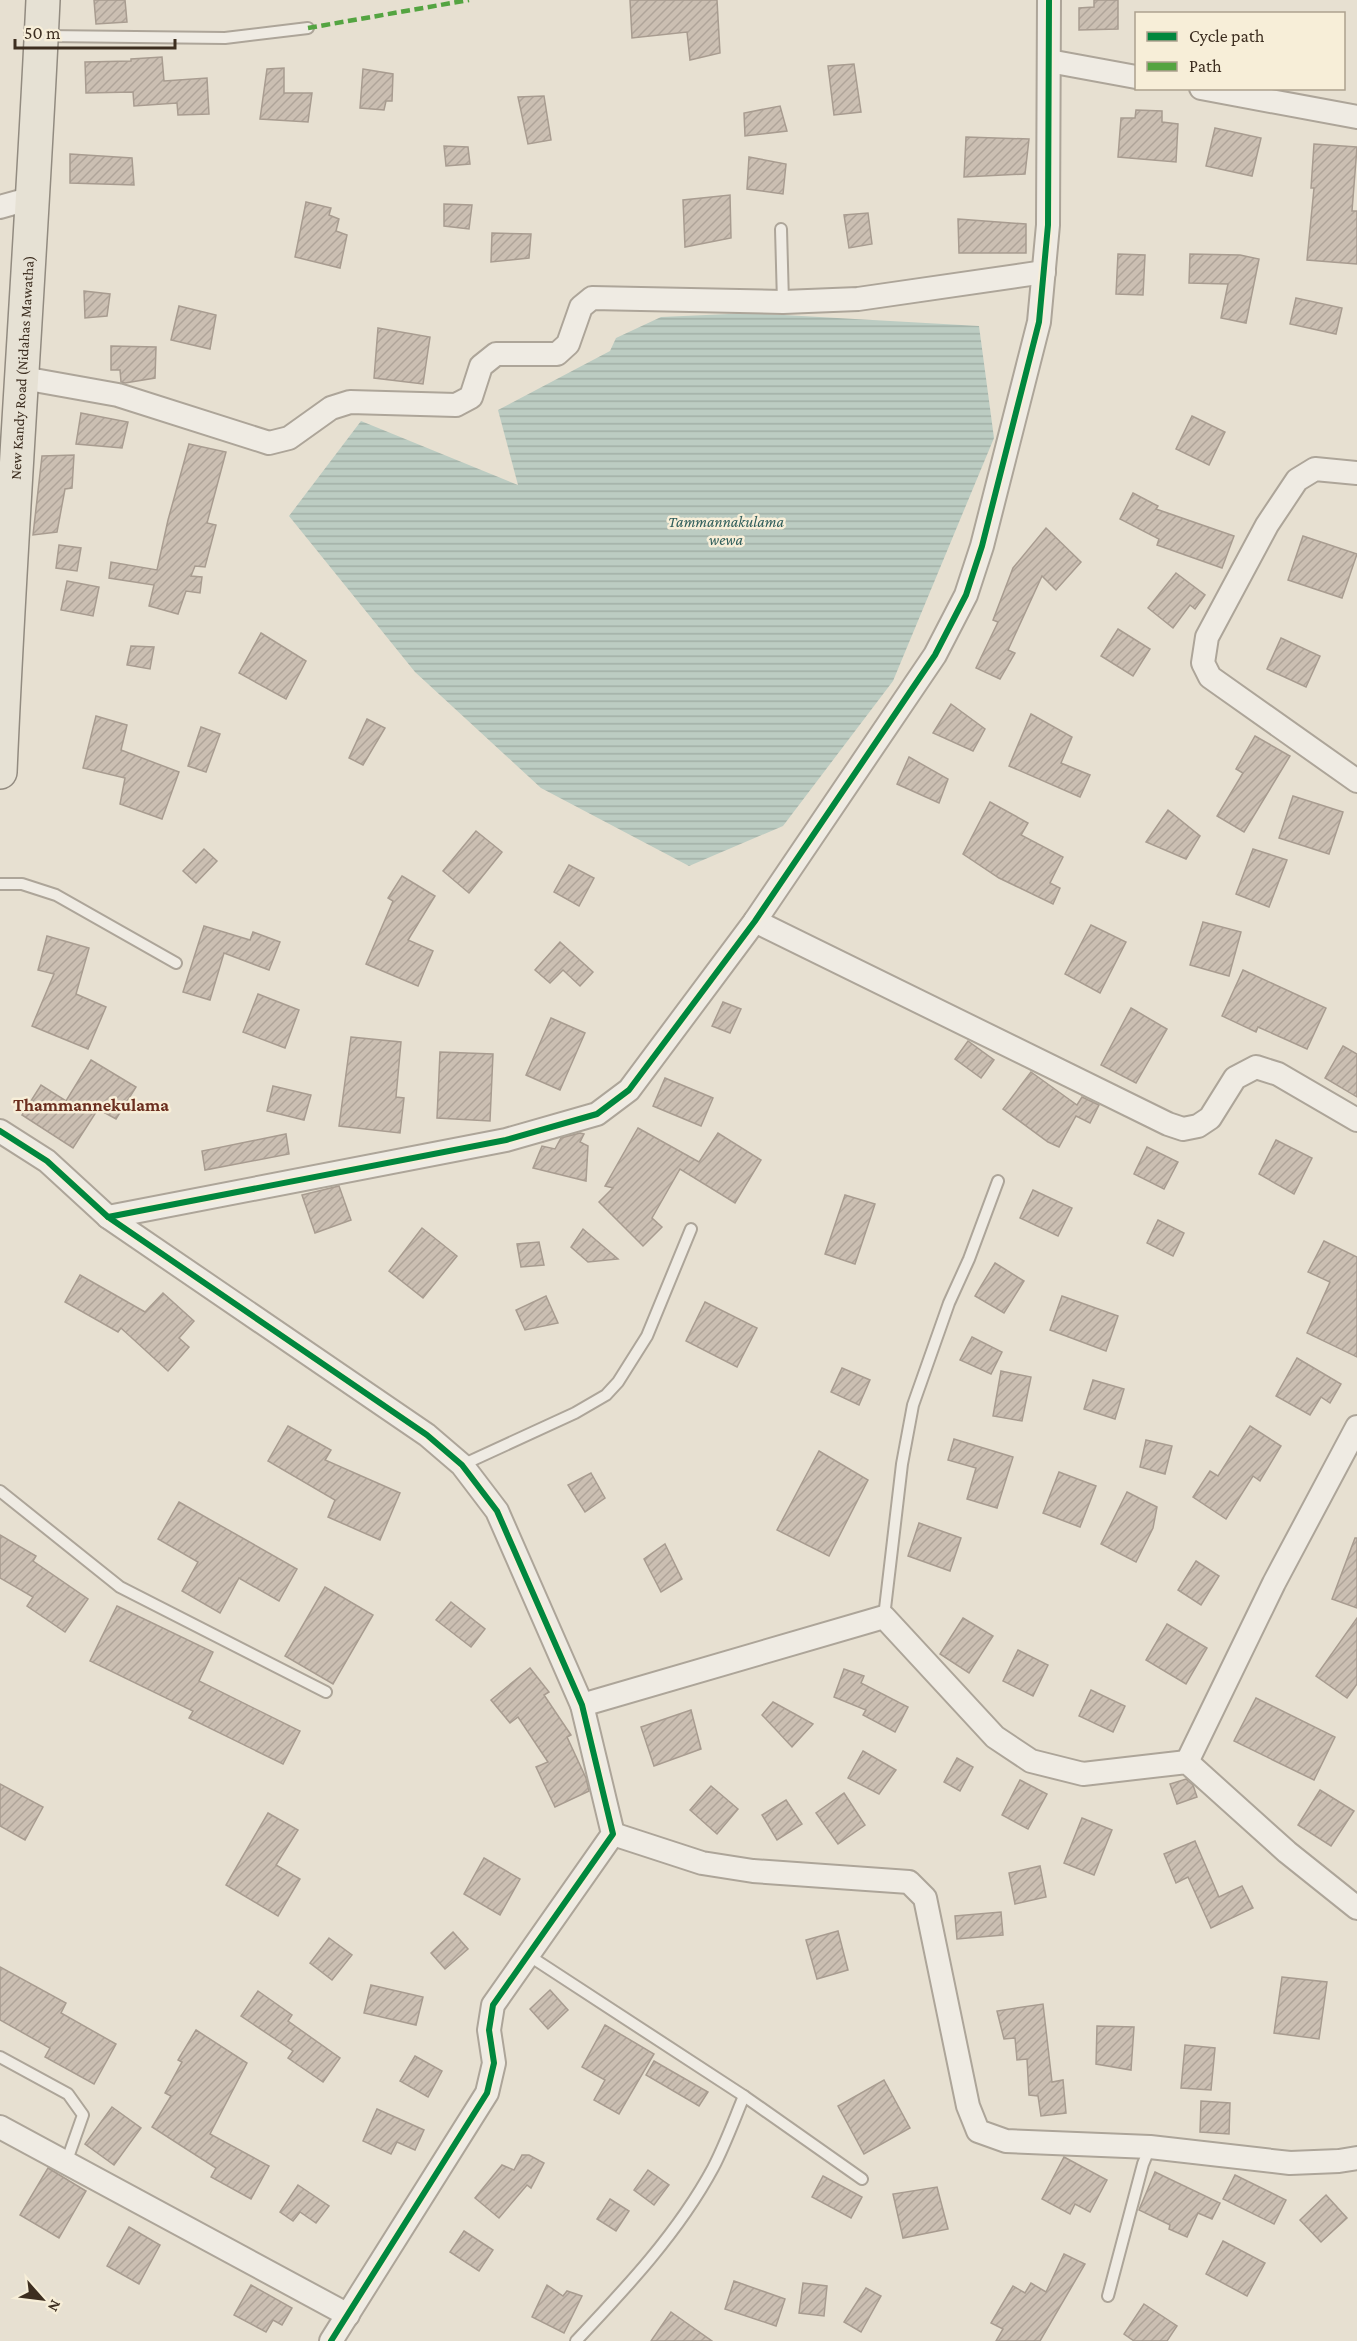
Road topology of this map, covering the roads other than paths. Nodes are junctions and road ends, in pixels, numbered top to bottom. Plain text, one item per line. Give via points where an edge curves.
1 (43, 0) edge
2 (1049, 0) edge
3 (308, 28) dead end
4 (42, 36) junction
5 (1049, 61) junction
6 (1135, 77) edge
7 (1212, 90) edge
8 (1357, 117) edge
9 (33, 198) junction
10 (0, 207) edge
11 (781, 229) dead end
12 (1044, 272) junction
13 (783, 302) junction
14 (22, 378) junction
15 (1357, 473) edge
16 (7, 486) edge
17 (4, 601) edge
18 (0, 772) edge
19 (1357, 781) edge
20 (0, 884) edge
21 (755, 921) junction
22 (176, 963) dead end
23 (1357, 1120) edge
24 (0, 1131) edge
25 (998, 1181) dead end
26 (108, 1217) junction
27 (691, 1229) dead end
28 (1357, 1427) edge
29 (462, 1465) junction
30 (0, 1491) edge
31 (884, 1617) junction
32 (326, 1692) dead end
33 (582, 1705) junction
34 (1187, 1762) junction
35 (613, 1834) junction
36 (1357, 1908) edge
37 (528, 1955) junction
38 (0, 2057) edge
39 (744, 2096) junction
40 (0, 2127) edge
41 (1150, 2147) junction
42 (1357, 2158) edge
43 (66, 2163) junction
44 (862, 2179) dead end
45 (1108, 2296) dead end
46 (348, 2315) junction
47 (332, 2341) edge
48 (576, 2341) edge

1 - 4 main road, New Kandy Road (Nidahas Mawatha)
2 - 5 street
3 - 4 lane via 225,38
4 - 9 main road, New Kandy Road (Nidahas Mawatha)
5 - 6 street
5 - 12 street
7 - 8 street
9 - 10 street
9 - 14 main road, New Kandy Road (Nidahas Mawatha)
11 - 13 lane
12 - 13 street via 858,299
12 - 21 street via 1039,322 966,595 935,655
13 - 14 street via 592,298 581,307 568,344 557,354 496,354 481,366 471,397 456,405 350,402 331,408 289,438 269,443 118,395
14 - 16 main road, New Kandy Road (Nidahas Mawatha)
15 - 19 street via 1315,469 1297,480 1222,606 1207,637 1203,663 1210,677
16 - 17 main road, New Kandy Road (Nidahas Mawatha)
17 - 18 main road, New Kandy Road (Nidahas Mawatha)
20 - 22 lane via 22,884 56,895
21 - 23 street via 1168,1124 1184,1129 1198,1126 1210,1118 1235,1078 1256,1067 1278,1074
21 - 26 street via 629,1090 597,1114 506,1140
24 - 26 street via 47,1161
25 - 31 lane via 913,1405
26 - 29 street via 427,1435
27 - 29 lane via 647,1336 606,1395
28 - 34 street via 1274,1583
29 - 33 street via 498,1511
30 - 32 lane via 120,1587
31 - 33 street
31 - 34 street via 995,1737 1031,1761 1083,1774
33 - 35 street
34 - 36 street via 1287,1852
35 - 37 street
35 - 41 street via 702,1863 753,1871 909,1882 925,1898 968,2106 978,2132 1006,2141
37 - 39 lane
37 - 46 street via 493,2006 489,2030 494,2063 487,2093
38 - 43 lane via 68,2094 83,2115
39 - 44 lane
39 - 48 lane via 713,2168 676,2226
40 - 43 street
41 - 42 street via 1290,2163
41 - 45 lane
43 - 46 street
46 - 47 street

